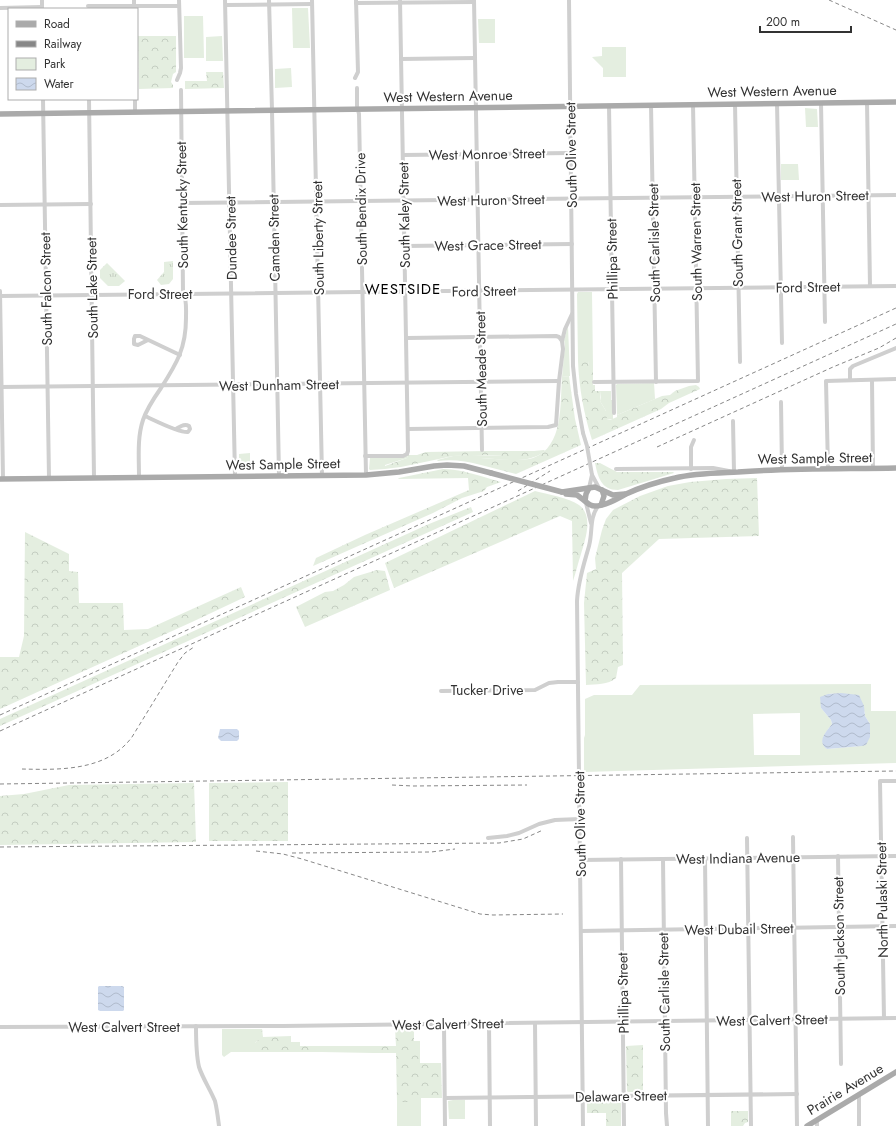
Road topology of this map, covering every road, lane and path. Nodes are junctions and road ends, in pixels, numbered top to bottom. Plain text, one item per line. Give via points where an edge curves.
1 (42, 0) edge
2 (88, 0) edge
3 (134, 0) edge
4 (179, 0) edge
5 (569, 0) edge
6 (400, 1) edge
7 (474, 1) edge
8 (226, 2) edge
9 (269, 2) edge
10 (312, 2) edge
11 (356, 2) edge
12 (179, 6) junction
13 (134, 7) edge
14 (0, 8) edge
15 (42, 8) edge
16 (88, 8) edge
17 (475, 58) junction
18 (401, 59) junction
19 (355, 78) dead end
20 (177, 80) dead end
21 (357, 88) dead end
22 (180, 90) dead end
23 (43, 100) edge
24 (89, 100) edge
25 (135, 100) edge
26 (867, 102) junction
27 (896, 102) edge
28 (777, 103) junction
29 (821, 103) junction
30 (694, 104) junction
31 (735, 104) junction
32 (652, 105) junction
33 (570, 106) junction
34 (609, 106) junction
35 (476, 108) junction
36 (358, 109) junction
37 (402, 109) junction
38 (272, 110) junction
39 (315, 110) junction
40 (181, 111) junction
41 (228, 111) junction
42 (135, 112) junction
43 (43, 113) junction
44 (89, 113) junction
45 (0, 114) edge
46 (570, 153) junction
47 (477, 154) junction
48 (403, 155) junction
49 (896, 195) edge
50 (823, 196) junction
51 (869, 196) junction
52 (737, 197) junction
53 (779, 197) junction
54 (611, 198) junction
55 (653, 198) junction
56 (695, 198) junction
57 (571, 199) junction
58 (478, 200) junction
59 (317, 201) junction
60 (360, 201) junction
61 (404, 201) junction
62 (274, 202) junction
63 (182, 203) junction
64 (230, 203) junction
65 (90, 204) junction
66 (0, 205) edge
67 (45, 205) junction
68 (572, 244) junction
69 (405, 246) junction
70 (479, 246) junction
71 (870, 286) junction
72 (896, 286) edge
73 (781, 287) junction
74 (824, 287) junction
75 (738, 288) junction
76 (655, 289) junction
77 (697, 289) junction
78 (573, 290) junction
79 (612, 290) junction
80 (0, 291) edge
81 (479, 291) junction
82 (362, 292) junction
83 (406, 292) junction
84 (275, 293) junction
85 (319, 293) junction
86 (185, 294) junction
87 (232, 294) junction
88 (92, 295) junction
89 (0, 296) edge
90 (46, 296) junction
91 (573, 311) junction
92 (824, 322) dead end
93 (565, 332) junction
94 (556, 336) junction
95 (480, 337) junction
96 (407, 338) junction
97 (148, 340) dead end
98 (562, 341) junction
99 (782, 343) dead end
100 (896, 348) edge
101 (180, 355) junction
102 (740, 362) dead end
103 (896, 379) edge
104 (850, 380) junction
105 (872, 380) junction
106 (559, 382) junction
107 (594, 382) dead end
108 (614, 382) junction
109 (656, 382) junction
110 (407, 383) junction
111 (481, 383) junction
112 (320, 384) junction
113 (364, 384) junction
114 (234, 385) junction
115 (277, 385) junction
116 (93, 386) junction
117 (163, 386) junction
118 (47, 387) junction
119 (1, 388) edge
120 (781, 402) dead end
121 (614, 413) dead end
122 (145, 416) junction
123 (733, 421) dead end
124 (482, 428) junction
125 (176, 429) dead end
126 (408, 429) junction
127 (694, 440) dead end
128 (482, 450) dead end
129 (365, 456) junction
130 (896, 468) edge
131 (616, 469) dead end
132 (691, 469) junction
133 (828, 469) junction
134 (873, 469) junction
135 (782, 470) junction
136 (734, 472) junction
137 (592, 474) junction
138 (366, 475) junction
139 (235, 476) junction
140 (279, 476) junction
141 (322, 476) junction
142 (139, 477) junction
143 (49, 478) junction
144 (94, 478) junction
145 (1, 479) edge
146 (589, 488) junction
147 (600, 489) junction
148 (562, 492) junction
149 (625, 494) junction
150 (586, 502) junction
151 (599, 506) junction
152 (591, 524) junction
153 (578, 682) junction
154 (441, 691) dead end
155 (896, 781) edge
156 (580, 819) junction
157 (793, 837) dead end
158 (488, 838) dead end
159 (747, 838) dead end
160 (838, 856) junction
161 (882, 856) junction
162 (896, 856) edge
163 (793, 857) junction
164 (705, 858) junction
165 (747, 858) junction
166 (621, 859) junction
167 (663, 859) junction
168 (581, 860) junction
169 (896, 926) edge
170 (839, 927) junction
171 (883, 927) junction
172 (748, 928) junction
173 (794, 928) junction
174 (706, 929) junction
175 (622, 930) junction
176 (664, 930) junction
177 (581, 931) junction
178 (884, 1018) junction
179 (896, 1018) edge
180 (841, 1019) junction
181 (707, 1020) junction
182 (750, 1020) junction
183 (796, 1020) junction
184 (665, 1021) junction
185 (582, 1022) junction
186 (623, 1022) junction
187 (489, 1023) junction
188 (535, 1023) junction
189 (444, 1024) junction
190 (196, 1026) junction
191 (0, 1027) edge
192 (841, 1064) dead end
193 (896, 1072) edge
194 (751, 1094) junction
195 (797, 1094) junction
196 (666, 1095) junction
197 (708, 1095) junction
198 (859, 1095) junction
199 (624, 1096) junction
200 (490, 1097) junction
201 (535, 1097) junction
202 (583, 1097) junction
203 (445, 1098) junction
204 (817, 1123) edge
205 (219, 1126) edge
206 (445, 1126) edge
207 (490, 1126) edge
208 (536, 1126) edge
209 (583, 1126) edge
210 (624, 1126) edge
211 (667, 1126) edge
212 (708, 1126) edge
213 (751, 1126) edge
214 (797, 1126) edge
215 (807, 1126) edge
216 (859, 1126) edge

1 - 15 street
2 - 16 street
3 - 13 street
4 - 12 street
5 - 33 street, South Olive Street
6 - 7 street
6 - 11 street
6 - 18 street, South Kaley Street
7 - 17 street, South Meade Street
8 - 9 street
8 - 41 street, Dundee Street
9 - 10 street
9 - 38 street, Camden Street
10 - 39 street, South Liberty Street
11 - 19 street via 358,72
12 - 13 street
12 - 20 street via 180,73
13 - 16 street
14 - 15 street
17 - 18 street
17 - 35 street, South Meade Street
18 - 37 street, South Kaley Street
21 - 36 street, South Bendix Drive
22 - 40 street, South Kentucky Street
23 - 43 street, South Falcon Street
24 - 44 street, South Lake Street
25 - 42 street
26 - 27 main road, West Western Avenue
26 - 29 main road, West Western Avenue
26 - 51 street
28 - 29 main road, West Western Avenue
28 - 31 main road, West Western Avenue
28 - 53 street
29 - 50 street
30 - 31 main road, West Western Avenue
30 - 32 main road, West Western Avenue
30 - 56 street, South Warren Street
31 - 52 street, South Grant Street
32 - 34 main road, West Western Avenue
32 - 55 street, South Carlisle Street
33 - 34 main road, West Western Avenue
33 - 35 main road, West Western Avenue
33 - 46 street, South Olive Street
34 - 54 street, Phillipa Street
35 - 37 main road, West Western Avenue
35 - 47 street, South Meade Street
36 - 37 main road, West Western Avenue
36 - 39 main road, West Western Avenue
36 - 60 street, South Bendix Drive
37 - 48 street, South Kaley Street
38 - 39 main road, West Western Avenue
38 - 41 main road, West Western Avenue
38 - 62 street, Camden Street
39 - 59 street, South Liberty Street
40 - 41 main road, West Western Avenue
40 - 42 main road, West Western Avenue
40 - 63 street, South Kentucky Street
41 - 64 street, Dundee Street
42 - 44 main road, West Western Avenue
43 - 44 main road, West Western Avenue
43 - 45 main road, West Western Avenue
43 - 67 street, South Falcon Street
44 - 65 street, South Lake Street
46 - 47 street, West Monroe Street
46 - 57 street, South Olive Street
47 - 48 street, West Monroe Street
47 - 58 street, South Meade Street
48 - 61 street, South Kaley Street
49 - 51 street, West Huron Street
50 - 51 street, West Huron Street
50 - 53 street, West Huron Street
50 - 74 street
51 - 71 street
52 - 53 street, West Huron Street
52 - 56 street, West Huron Street
52 - 75 street, South Grant Street
53 - 73 street
54 - 55 street, West Huron Street
54 - 57 street, West Huron Street
54 - 79 street, Phillipa Street
55 - 56 street, West Huron Street
55 - 76 street, South Carlisle Street
56 - 77 street, South Warren Street
57 - 58 street, West Huron Street
57 - 68 street, South Olive Street
58 - 61 street, West Huron Street
58 - 70 street, South Meade Street
59 - 60 street, West Huron Street
59 - 62 street, West Huron Street
59 - 85 street, South Liberty Street
60 - 61 street, West Huron Street
60 - 82 street, South Bendix Drive
61 - 69 street, South Kaley Street
62 - 64 street, West Huron Street
62 - 84 street, Camden Street
63 - 64 street, West Huron Street
63 - 86 street, South Kentucky Street
64 - 87 street, Dundee Street
65 - 67 street
65 - 88 street, South Lake Street
66 - 67 street
67 - 90 street, South Falcon Street
68 - 70 street, West Grace Street
68 - 78 street, South Olive Street
69 - 70 street, West Grace Street
69 - 83 street, South Kaley Street
70 - 81 street, South Meade Street
71 - 72 street, Ford Street
71 - 74 street, Ford Street
73 - 74 street, Ford Street
73 - 75 street, Ford Street
73 - 99 street
74 - 92 street
75 - 77 street, Ford Street
75 - 102 street, South Grant Street
76 - 77 street, Ford Street
76 - 79 street, Ford Street
76 - 109 street, South Carlisle Street
77 - 109 street, South Warren Street via 698,381
78 - 79 street, Ford Street
78 - 81 street, Ford Street
78 - 91 street, South Olive Street
79 - 108 street, Phillipa Street
80 - 89 street
81 - 83 street, Ford Street
81 - 95 street, South Meade Street
82 - 83 street, Ford Street
82 - 85 street, Ford Street
82 - 113 street, South Bendix Drive
83 - 96 street, South Kaley Street
84 - 85 street, Ford Street
84 - 87 street, Ford Street
84 - 115 street, Camden Street
85 - 112 street, South Liberty Street
86 - 87 street, Ford Street
86 - 88 street, Ford Street
86 - 101 street, South Kentucky Street via 186,328
87 - 114 street, Dundee Street
88 - 90 street, Ford Street
88 - 116 street, South Lake Street
89 - 90 street, Ford Street
89 - 119 street
90 - 118 street, South Falcon Street
91 - 93 street, South Olive Street
91 - 137 street, South Olive Street, bridge via 575,386
93 - 94 street
93 - 98 street, South Olive Street
94 - 95 street
94 - 98 street
95 - 96 street
95 - 111 street, South Meade Street
96 - 110 street, South Kaley Street
97 - 101 street
98 - 106 street, South Olive Street
100 - 104 street via 853,366 850,369
101 - 117 street, South Kentucky Street
103 - 105 street
104 - 105 street
104 - 133 street via 826,381
105 - 134 street
106 - 111 street, West Dunham Street
106 - 124 street, South Olive Street via 556,425
107 - 108 street
108 - 109 street
108 - 121 street, Phillipa Street
110 - 111 street, West Dunham Street
110 - 113 street, West Dunham Street
110 - 126 street, South Kaley Street
111 - 124 street, South Meade Street
112 - 113 street, West Dunham Street
112 - 115 street, West Dunham Street
112 - 141 street, South Liberty Street
113 - 129 street, South Bendix Drive
114 - 115 street, West Dunham Street
114 - 117 street, West Dunham Street
114 - 139 street, Dundee Street
115 - 140 street, Camden Street
116 - 117 street, West Dunham Street
116 - 118 street, West Dunham Street
116 - 144 street, South Lake Street
117 - 122 street, South Kentucky Street
118 - 119 street, West Dunham Street
118 - 143 street, South Falcon Street
119 - 145 street
120 - 135 street
122 - 125 street
122 - 142 street, South Kentucky Street via 139,440
123 - 136 street
124 - 126 street
124 - 128 street, South Meade Street
126 - 129 street, South Kaley Street via 407,454
127 - 132 street via 691,447
129 - 138 street, South Bendix Drive
130 - 134 main road, West Sample Street
131 - 132 street, West Sample Street
132 - 136 street, West Sample Street via 713,468
133 - 134 main road, West Sample Street
133 - 135 main road, West Sample Street
135 - 136 main road, West Sample Street
136 - 149 main road, West Sample Street via 677,478
137 - 146 street, South Olive Street
137 - 147 street, South Olive Street
138 - 141 main road, West Sample Street
138 - 148 main road, West Sample Street, bridge via 434,466 464,466
139 - 140 main road, West Sample Street
139 - 142 main road, West Sample Street
140 - 141 main road, West Sample Street
142 - 144 main road, West Sample Street
143 - 144 main road, West Sample Street
143 - 145 main road, West Sample Street
146 - 147 main road
146 - 148 main road, West Sample Street
146 - 150 main road
147 - 149 main road, West Sample Street via 613,495
147 - 151 main road via 603,499
148 - 150 main road, West Sample Street via 576,495
149 - 151 main road, West Sample Street
150 - 151 main road via 592,506
150 - 152 street, South Olive Street
151 - 152 street, South Olive Street
152 - 153 street, South Olive Street via 591,538 578,593
153 - 154 street, Tucker Drive via 549,683 534,690
153 - 156 street, South Olive Street
155 - 161 street, North Pulaski Street via 880,781
156 - 158 street via 555,820 519,833
156 - 168 street, South Olive Street
157 - 163 street
159 - 165 street
160 - 161 street, West Indiana Avenue
160 - 163 street, West Indiana Avenue
160 - 170 street, South Jackson Street
161 - 162 street, West Indiana Avenue
161 - 171 street, North Pulaski Street
163 - 165 street, West Indiana Avenue
163 - 173 street
164 - 165 street, West Indiana Avenue
164 - 167 street, West Indiana Avenue
164 - 174 street
165 - 172 street
166 - 167 street, West Indiana Avenue
166 - 168 street, West Indiana Avenue
166 - 175 street, Phillipa Street
167 - 176 street, South Carlisle Street
168 - 177 street, South Olive Street
169 - 171 street, West Dubail Street
170 - 171 street, West Dubail Street
170 - 173 street, West Dubail Street
170 - 180 street, South Jackson Street
171 - 178 street, North Pulaski Street
172 - 173 street, West Dubail Street
172 - 174 street, West Dubail Street
172 - 182 street
173 - 183 street
174 - 176 street, West Dubail Street
174 - 181 street
175 - 176 street, West Dubail Street
175 - 177 street, West Dubail Street
175 - 186 street, Phillipa Street
176 - 184 street, South Carlisle Street
177 - 185 street, South Olive Street
178 - 179 street, West Calvert Street
178 - 180 street, West Calvert Street
180 - 183 street, West Calvert Street
180 - 192 street, South Jackson Street
181 - 182 street, West Calvert Street
181 - 184 street, West Calvert Street
181 - 197 street
182 - 183 street, West Calvert Street
182 - 194 street
183 - 195 street
184 - 186 street, West Calvert Street
184 - 196 street, South Carlisle Street
185 - 186 street, West Calvert Street
185 - 188 street, West Calvert Street
185 - 202 street, South Olive Street
186 - 199 street, Phillipa Street
187 - 188 street, West Calvert Street
187 - 189 street, West Calvert Street
187 - 200 street
188 - 201 street
189 - 190 street, West Calvert Street
189 - 203 street
190 - 191 street, West Calvert Street
190 - 205 street via 198,1062 215,1102
193 - 198 main road, Prairie Avenue
194 - 195 street, Delaware Street
194 - 197 street, Delaware Street
194 - 213 street
195 - 214 street
196 - 197 street, Delaware Street
196 - 199 street, Delaware Street
196 - 211 street, South Carlisle Street
197 - 212 street
198 - 204 main road, Prairie Avenue
198 - 216 street
199 - 202 street, Delaware Street
199 - 210 street, Phillipa Street
200 - 201 street, Delaware Street
200 - 203 street, Delaware Street
200 - 207 street
201 - 202 street, Delaware Street
201 - 208 street
202 - 209 street, South Olive Street
203 - 206 street
204 - 215 main road, Prairie Avenue

